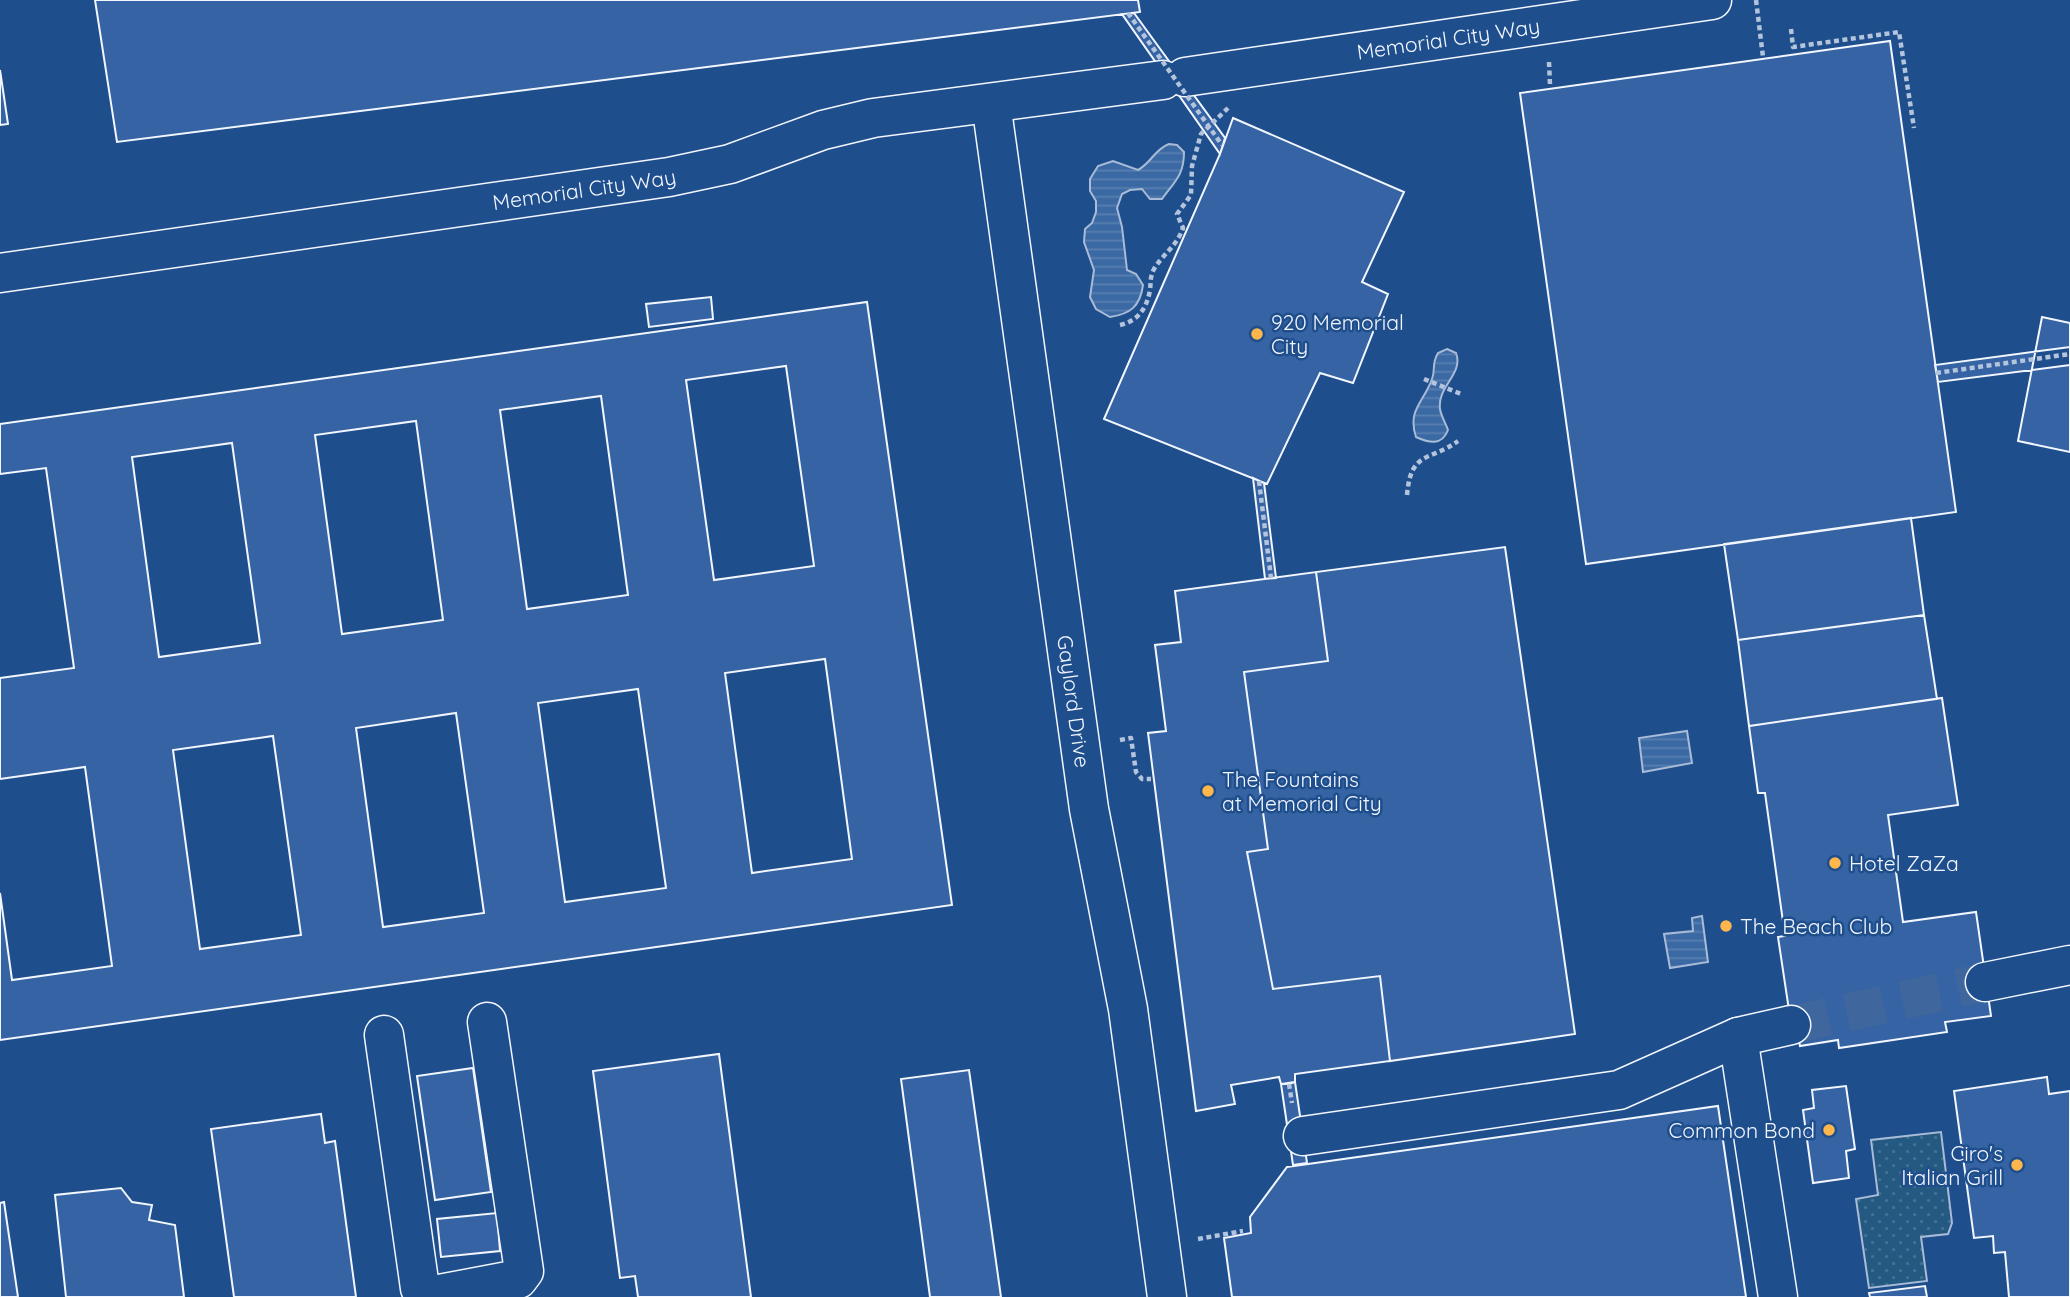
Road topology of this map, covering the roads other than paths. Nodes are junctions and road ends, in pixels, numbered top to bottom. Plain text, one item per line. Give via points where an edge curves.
1 (1712, 0) edge
2 (991, 103) junction
3 (0, 273) edge
4 (2070, 965) edge
5 (1985, 982) tunnel mouth
6 (487, 1022) dead end
7 (1791, 1025) tunnel mouth
8 (384, 1035) dead end
9 (1738, 1037) junction
10 (1303, 1136) dead end
11 (1167, 1297) edge
12 (1778, 1297) edge

1 - 2 street, Memorial City Way
2 - 3 street, Memorial City Way via 873,118 669,177
2 - 11 street, Gaylord Drive via 1088,808 1128,1009
4 - 5 street
6 - 8 street via 524,1271 518,1279 429,1296 420,1289
7 - 9 street
9 - 10 street via 1619,1090
9 - 12 street

